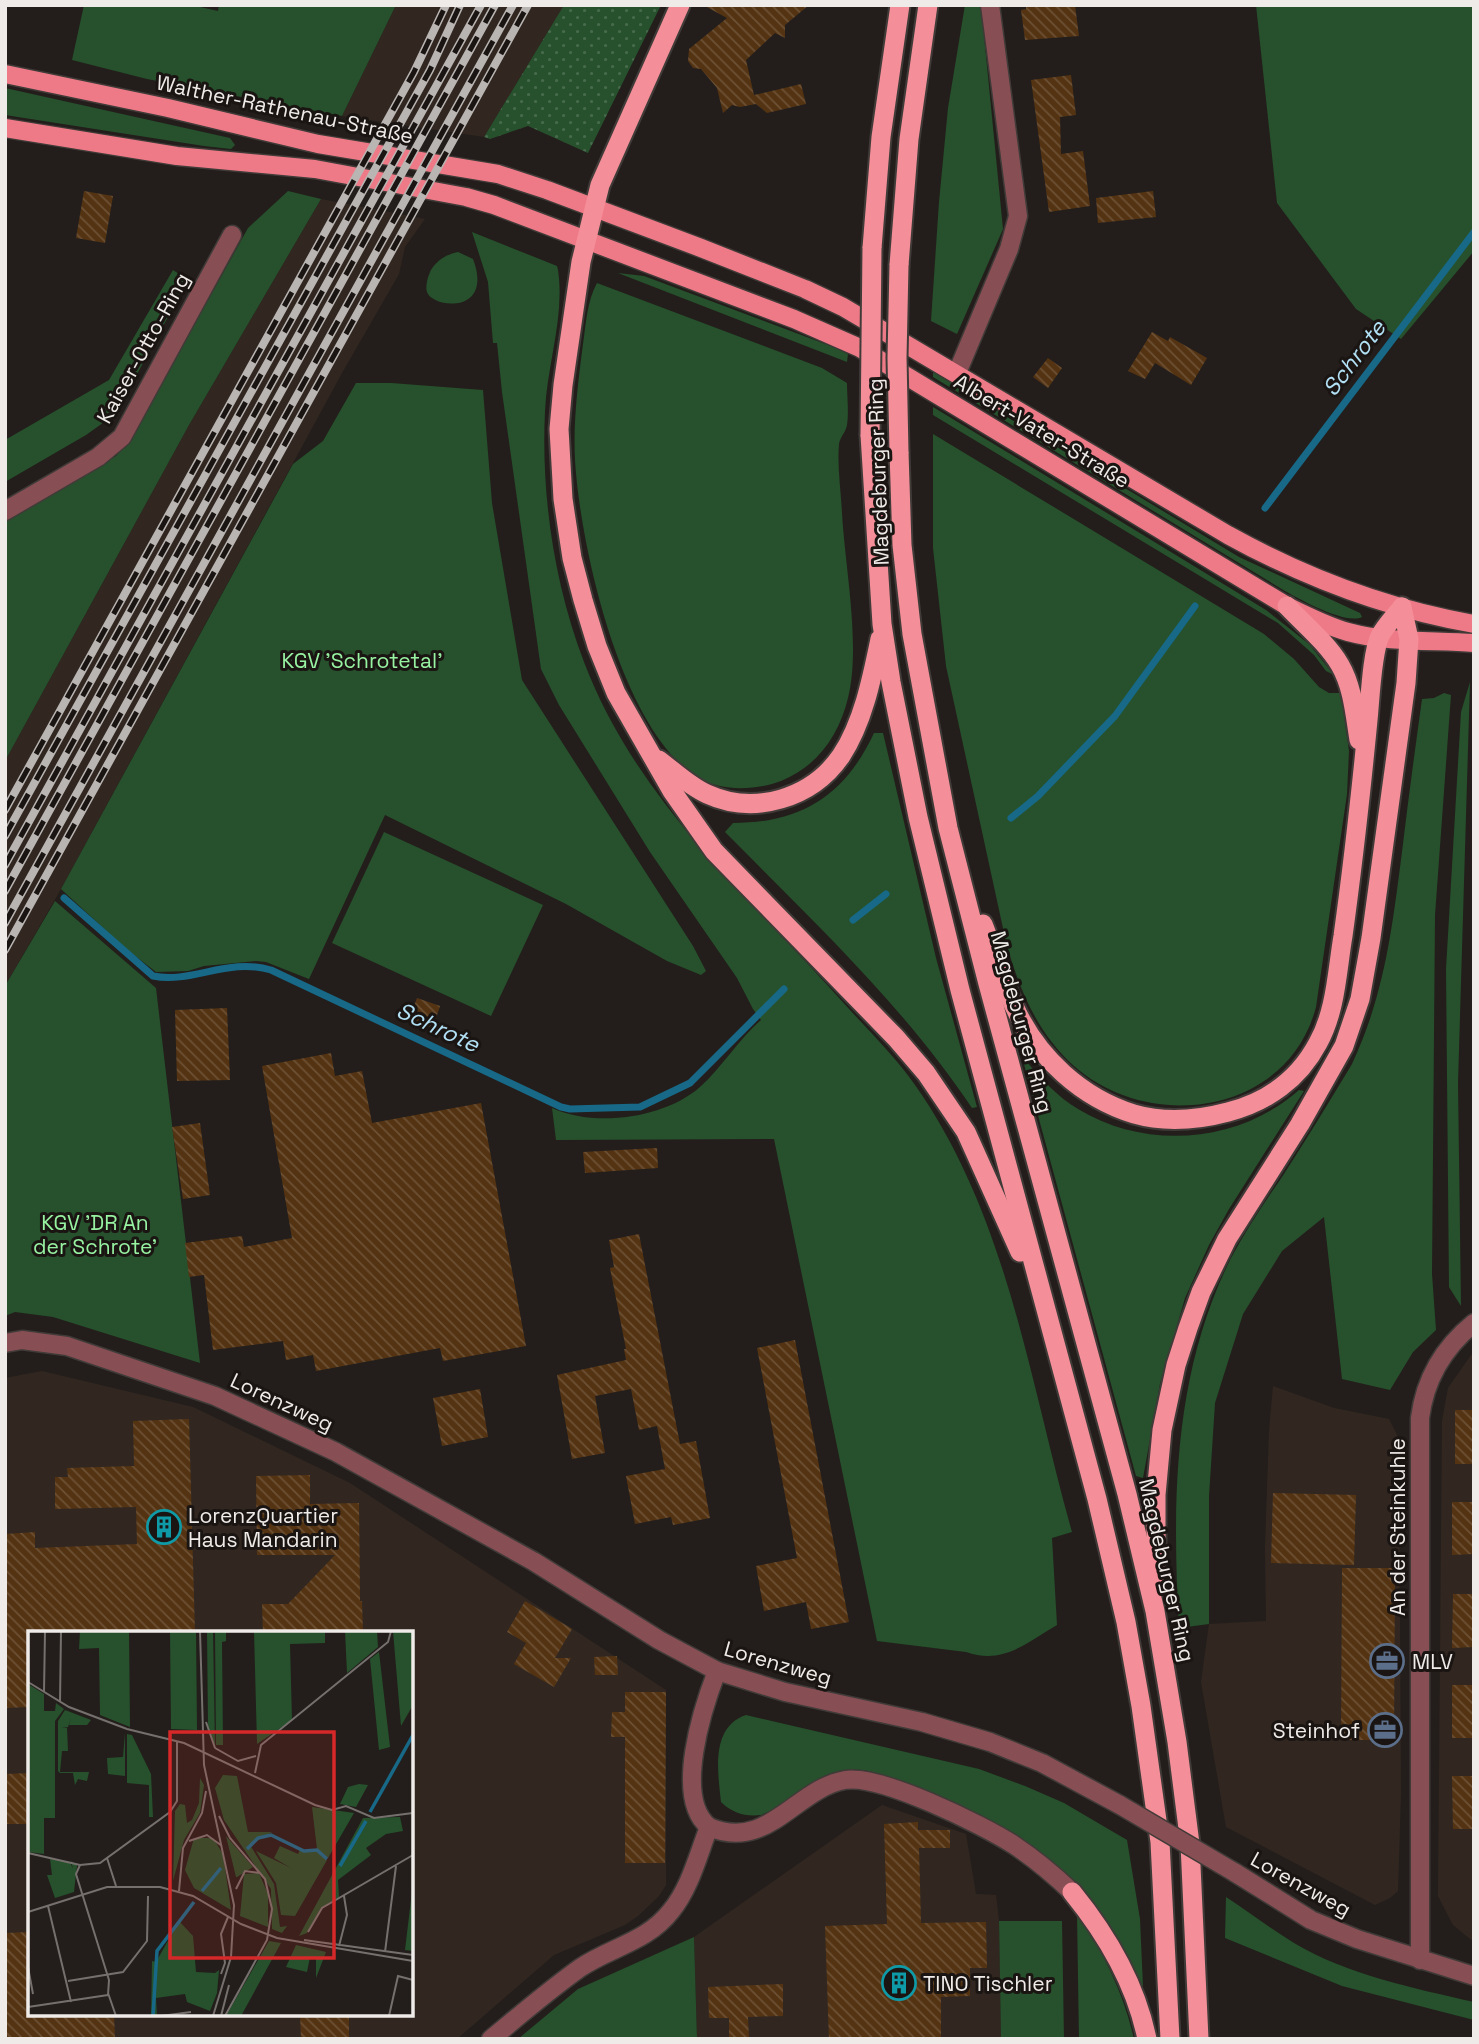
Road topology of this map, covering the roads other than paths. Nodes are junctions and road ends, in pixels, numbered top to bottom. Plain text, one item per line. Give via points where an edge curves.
1 (680, 5) edge
2 (900, 5) edge
3 (928, 5) edge
4 (990, 5) edge
5 (5, 74) edge
6 (5, 128) edge
7 (594, 208) junction
8 (232, 236) dead end
9 (586, 241) junction
10 (957, 373) junction
11 (5, 510) edge
12 (1287, 607) junction
13 (1402, 607) junction
14 (883, 624) junction
15 (1474, 624) edge
16 (1379, 637) junction
17 (1409, 639) junction
18 (1474, 643) edge
19 (648, 750) junction
20 (1363, 769) junction
21 (948, 828) junction
22 (1044, 1304) junction
23 (1474, 1323) edge
24 (5, 1343) edge
25 (1156, 1611) junction
26 (716, 1671) junction
27 (709, 1827) junction
28 (1072, 1892) joint
29 (1420, 1959) junction
30 (1474, 1976) edge
31 (491, 2039) edge
32 (1147, 2039) edge
33 (1170, 2039) edge
34 (1199, 2039) edge

1 - 7 highway
2 - 14 highway, Magdeburger Ring, bridge via 881,137 872,248 870,435
3 - 21 highway, Magdeburger Ring, bridge via 908,150 899,265 899,452 902,545 912,634
4 - 10 street via 1018,216 1009,249
5 - 7 main road, Walther-Rathenau-Straße via 334,147 498,174
6 - 9 main road via 177,156 315,169 466,197
7 - 9 highway
7 - 10 main road, Albert-Vater-Straße via 805,289
8 - 11 street, Kaiser-Otto-Ring via 122,437 98,457
9 - 12 main road, Albert-Vater-Straße via 860,348
9 - 19 highway via 561,407 563,499 576,577 597,646 616,694
10 - 13 main road, Albert-Vater-Straße via 1254,549 1326,582
12 - 16 main road, Albert-Vater-Straße via 1339,629
12 - 20 highway via 1341,666 1353,703
13 - 15 main road, Albert-Vater-Straße
13 - 16 highway
13 - 17 highway
14 - 19 highway via 849,739 834,765 806,790 771,801 736,803 686,782
14 - 22 highway, Magdeburger Ring via 918,817
16 - 17 main road, Albert-Vater-Straße
16 - 20 highway
17 - 18 main road, Albert-Vater-Straße
17 - 25 highway via 1378,894 1360,999 1344,1045 1227,1239 1188,1328 1161,1441
19 - 22 highway via 714,851 896,1038 935,1085 966,1132
20 - 21 highway via 1335,985 1320,1040 1301,1069 1273,1093 1238,1109 1203,1117 1167,1119 1126,1111 1091,1095 1053,1063 1015,1008
21 - 25 highway, Magdeburger Ring
22 - 33 highway, Magdeburger Ring via 1111,1554 1141,1706 1160,1842
23 - 29 street, An der Steinkuhle via 1438,1361 1420,1418
24 - 26 street, Lorenzweg via 22,1340 67,1346 215,1396 297,1432 533,1561
25 - 34 highway, Magdeburger Ring via 1190,1844
26 - 27 street via 694,1746 695,1807
26 - 29 street, Lorenzweg, bridge via 785,1692 922,1722 1042,1763 1311,1920
27 - 28 street via 725,1832 759,1829 822,1789 855,1779 899,1791 993,1832
27 - 31 street via 685,1888 664,1919 638,1940 582,1967
28 - 32 highway via 1126,1975
29 - 30 street, Lorenzweg

